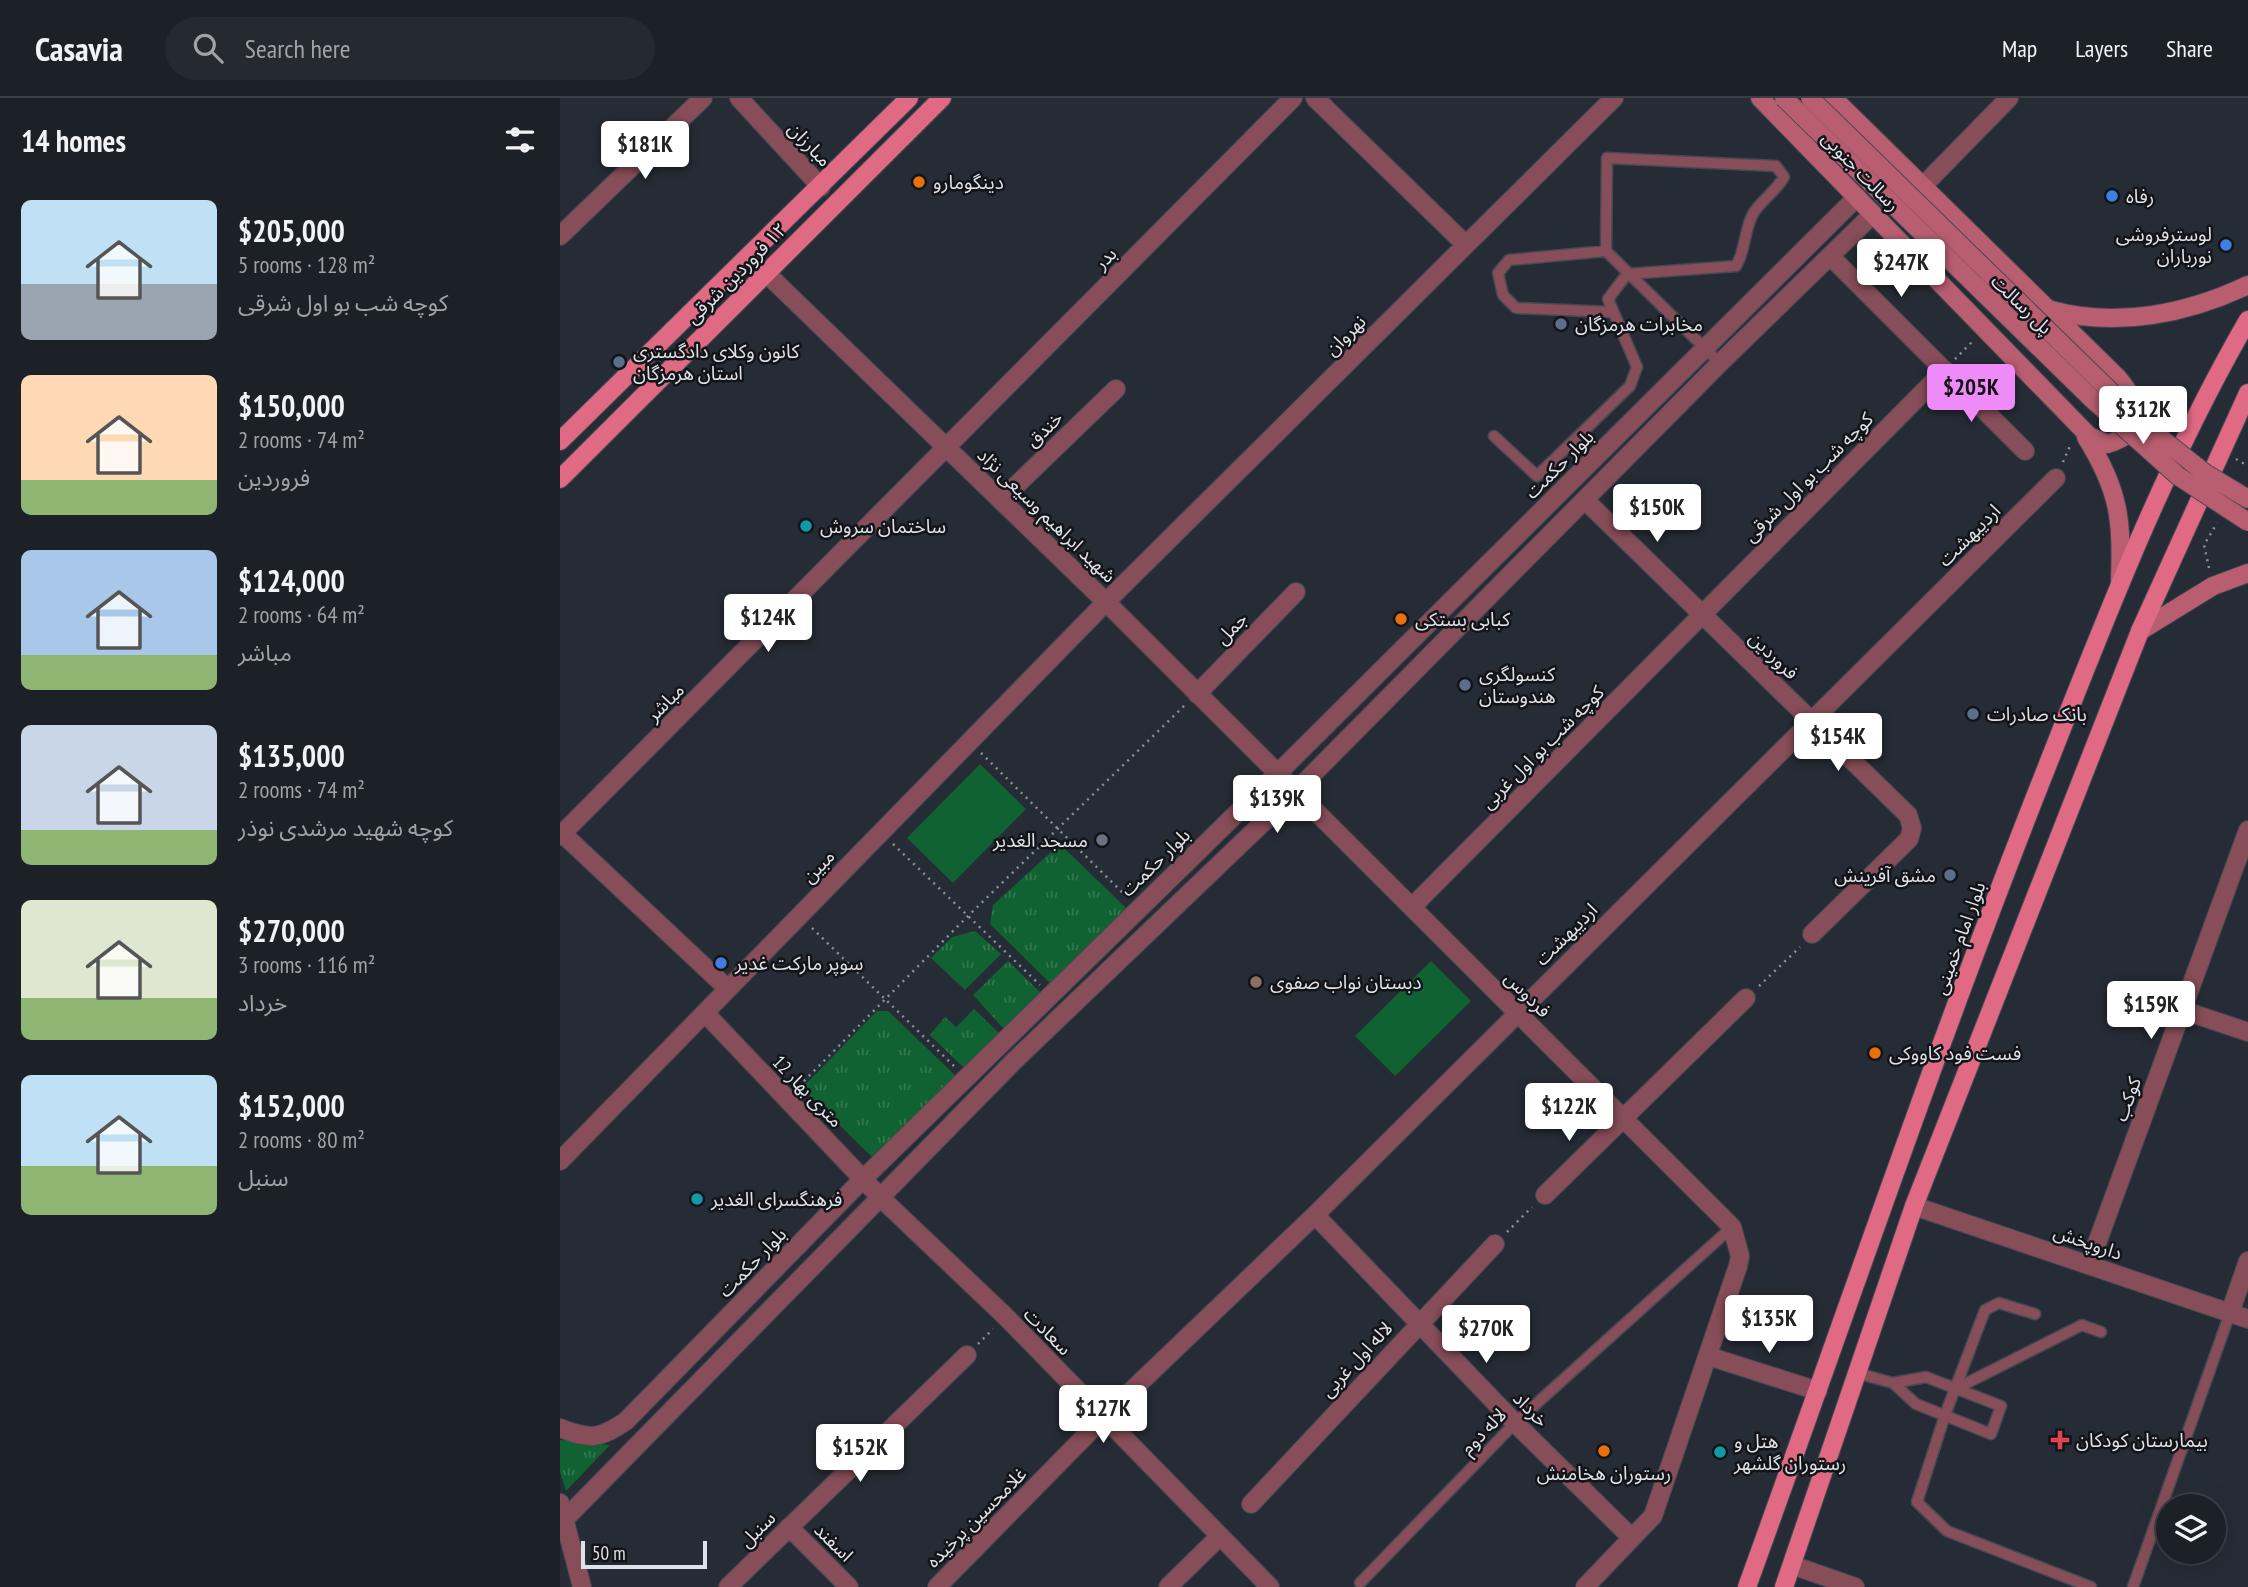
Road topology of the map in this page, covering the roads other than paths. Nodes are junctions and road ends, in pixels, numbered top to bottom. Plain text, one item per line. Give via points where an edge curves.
1 (704, 98) edge
2 (739, 98) edge
3 (909, 98) edge
4 (943, 98) edge
5 (1293, 98) edge
6 (1315, 98) edge
7 (1615, 98) edge
8 (1760, 98) edge
9 (1784, 98) edge
10 (1810, 98) edge
11 (1833, 98) edge
12 (2009, 98) edge
13 (821, 187) junction
14 (1922, 187) junction
15 (1857, 197) junction
16 (1873, 214) junction
17 (560, 236) edge
18 (1466, 244) junction
19 (1606, 251) junction
20 (1830, 256) junction
21 (766, 273) junction
22 (1627, 274) junction
23 (2248, 285) edge
24 (2048, 309) junction
25 (1611, 312) junction
26 (2248, 320) edge
27 (1705, 348) junction
28 (1720, 363) junction
29 (1945, 370) junction
30 (1116, 389) dead end
31 (2248, 393) edge
32 (2078, 425) junction
33 (1494, 436) dead end
34 (560, 441) edge
35 (947, 447) junction
36 (2025, 451) dead end
37 (2056, 478) road end
38 (560, 479) edge
39 (2248, 499) edge
40 (1001, 500) junction
41 (1586, 501) junction
42 (2248, 522) edge
43 (2246, 575) edge
44 (2120, 582) junction
45 (1296, 592) dead end
46 (1106, 601) junction
47 (1701, 615) junction
48 (2140, 631) junction
49 (1197, 694) junction
50 (1812, 720) junction
51 (1278, 773) junction
52 (1296, 791) junction
53 (2248, 830) edge
54 (561, 835) edge
55 (2241, 870) edge
56 (1412, 907) junction
57 (1812, 934) road end
58 (727, 988) junction
59 (1746, 998) road end
60 (2182, 1010) junction
61 (1516, 1012) junction
62 (705, 1013) junction
63 (2248, 1032) edge
64 (1622, 1117) junction
65 (560, 1161) edge
66 (863, 1179) junction
67 (1545, 1195) road end
68 (881, 1198) junction
69 (1914, 1206) junction
70 (1315, 1216) junction
71 (1732, 1227) junction
72 (1495, 1244) road end
73 (2248, 1261) edge
74 (2090, 1265) junction
75 (2230, 1313) junction
76 (2035, 1314) dead end
77 (2248, 1319) edge
78 (1419, 1322) junction
79 (2101, 1332) dead end
80 (967, 1356) road end
81 (1708, 1356) junction
82 (1857, 1373) junction
83 (1893, 1383) junction
84 (1955, 1389) junction
85 (1818, 1391) junction
86 (1945, 1415) junction
87 (1104, 1417) junction
88 (1515, 1423) junction
89 (560, 1428) edge
90 (1251, 1504) dead end
91 (563, 1511) edge
92 (789, 1527) junction
93 (1220, 1536) junction
94 (1632, 1538) junction
95 (1792, 1565) junction
96 (1360, 1583) dead end
97 (582, 1587) edge
98 (728, 1587) edge
99 (849, 1587) edge
100 (937, 1587) edge
101 (1168, 1587) edge
102 (1270, 1587) edge
103 (1585, 1587) edge
104 (1747, 1587) edge
105 (1784, 1587) edge
106 (1855, 1587) edge
107 (2091, 1587) edge
108 (2133, 1587) edge

1 - 17 street
2 - 13 street, مبارزان
3 - 13 main road, ١٢ فروردین شرقی
4 - 21 main road, ١٢ فروردین شرقی
5 - 35 street, بدر
6 - 18 street
7 - 18 street, نهروان
8 - 15 main road, رسالت جنوبی
9 - 42 main road, پل رسالت, bridge via 2092,399 2178,476
10 - 39 main road, پل رسالت, bridge via 2147,427 2205,473
11 - 14 main road, رسالت جنوبی
12 - 14 street
13 - 34 main road, ١٢ فروردین شرقی
14 - 24 main road, رسالت جنوبی
15 - 16 main road, رسالت جنوبی
15 - 27 street, بلوار حکمت
16 - 20 street
16 - 32 main road, رسالت جنوبی
18 - 46 street, نهروان
19 - 22 lane
19 - 22 lane via 1607,158 1776,166 1784,177 1754,212 1736,266
19 - 25 lane via 1508,260 1498,273 1503,295 1516,308
20 - 28 street
20 - 29 street
21 - 35 street, شهید ابراهیم وسیعی نژاد
21 - 38 main road, ١٢ فروردین شرقی
22 - 25 lane via 1608,299
22 - 27 lane
23 - 24 main road via 2183,309 2144,316 2087,318
24 - 32 main road, رسالت جنوبی via 2118,378 2137,408 2130,432 2119,441 2099,443
25 - 33 lane via 1637,367 1630,386 1536,476
26 - 44 main road, بلوار امام خمینی via 2188,432
27 - 28 lane
27 - 51 street, بلوار حکمت
28 - 41 street
29 - 36 street
29 - 47 street, کوچه شب بو اول شرقی
30 - 40 street, خندق
31 - 48 main road
32 - 44 main road via 2114,489
35 - 40 street, شهید ابراهیم وسیعی نژاد
35 - 54 street, مباشر
37 - 50 street, اردیبهشت
40 - 46 street, شهید ابراهیم وسیعی نژاد
41 - 47 street, فروردین
41 - 52 street
43 - 48 main road via 2213,586
44 - 85 main road, بلوار امام خمینی via 2002,881
45 - 49 street, جمل
46 - 49 street, شهید ابراهیم وسیعی نژاد
46 - 58 street, مبین
47 - 50 street, فروردین
47 - 56 street, کوچه شب بو اول غربی
48 - 69 main road
49 - 51 street, شهید ابراهیم وسیعی نژاد
50 - 57 street, فروردین via 1908,815 1912,828 1909,839
50 - 61 street, اردیبهشت
51 - 52 street, شهید ابراهیم وسیعی نژاد
51 - 66 street, بلوار حکمت
52 - 56 street, فردوس
52 - 68 street via 1014,1062
53 - 55 street, کوکب
54 - 58 street
55 - 60 street, کوکب
56 - 61 street, فردوس
58 - 62 street, مبین
59 - 64 street
60 - 63 street
60 - 74 street, کوکب
61 - 64 street, فردوس
61 - 70 street, اردیبهشت
62 - 65 street, مبین
62 - 66 street, 12 متری بهار
64 - 67 street
64 - 71 street, فردوس
66 - 68 street, 12 متری بهار
66 - 89 street, بلوار حکمت via 626,1421 602,1437
68 - 87 street, سعادت
68 - 91 street
69 - 74 street, داروپخش
69 - 82 main road
70 - 78 street, خرداد
70 - 87 street, اردیبهشت
71 - 81 street via 1740,1256
71 - 88 lane, لاله دوم
72 - 78 street, لاله اول غربی
73 - 75 street
74 - 75 street, داروپخش
75 - 77 street, داروپخش
75 - 108 lane
76 - 84 lane via 1999,1303 1985,1310
78 - 88 street, خرداد
78 - 90 street, لاله اول غربی
79 - 84 lane via 2082,1325
80 - 92 street, سنبل
81 - 85 street
81 - 94 street via 1653,1516
82 - 83 lane
82 - 95 main road
83 - 84 lane via 1926,1377
83 - 86 lane via 1916,1404
84 - 86 lane
84 - 86 lane via 2001,1406 1991,1434
85 - 104 main road, بلوار امام خمینی
86 - 107 lane via 1917,1502 1947,1531
87 - 93 street, سعادت
87 - 100 street, غلامحسین پرخیده
88 - 94 street, خرداد
88 - 96 lane, لاله دوم
91 - 97 street
92 - 98 street, سنبل
92 - 99 street, اسفند
93 - 101 street
93 - 102 street, سعادت
94 - 103 street
95 - 105 main road
95 - 106 street

